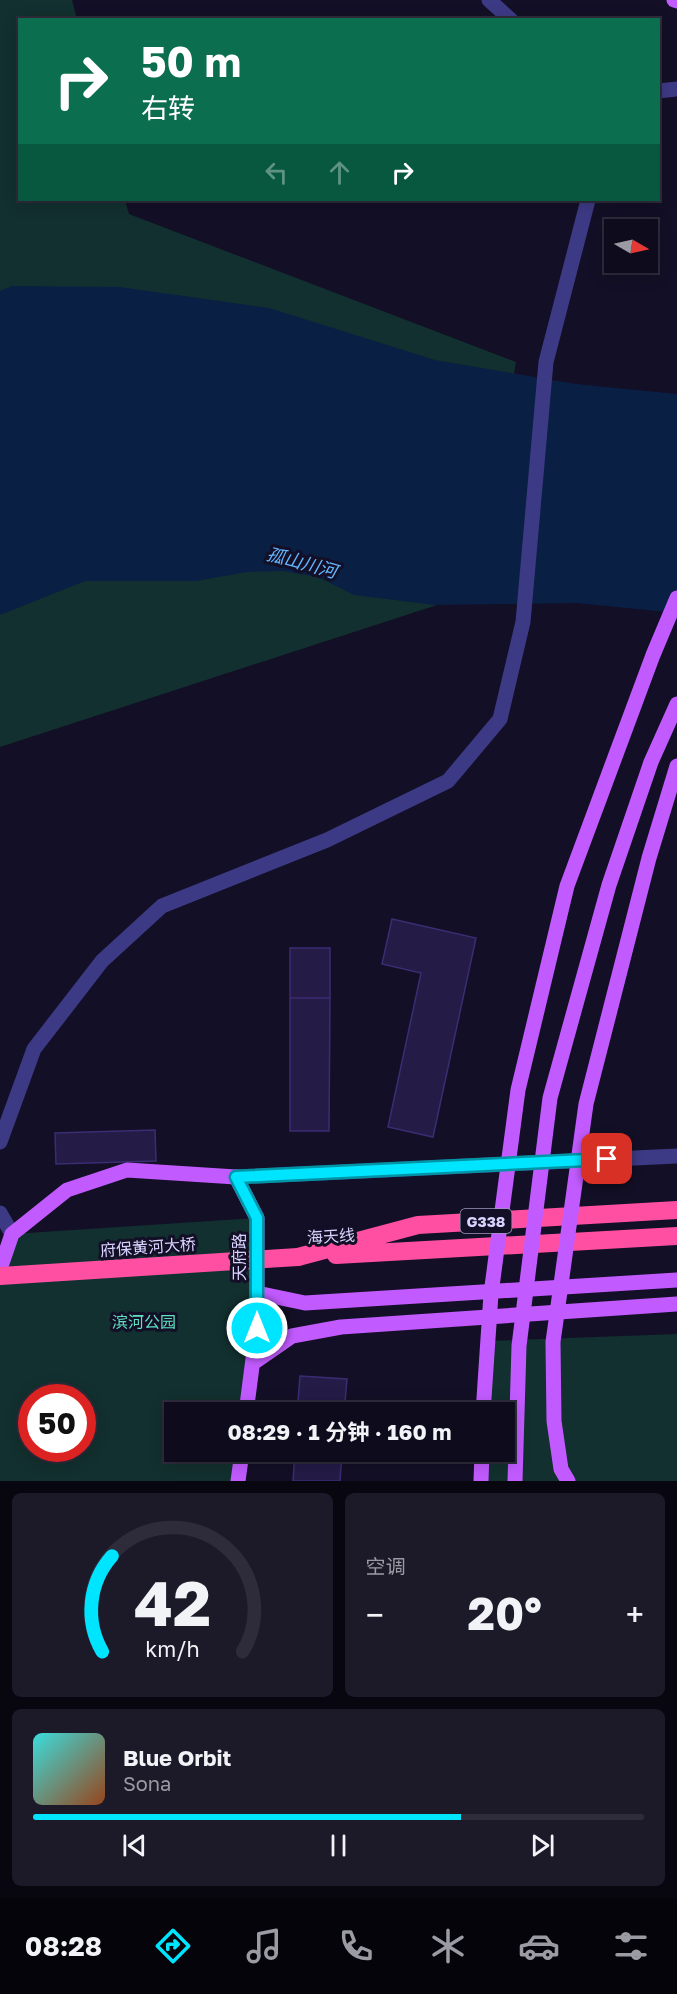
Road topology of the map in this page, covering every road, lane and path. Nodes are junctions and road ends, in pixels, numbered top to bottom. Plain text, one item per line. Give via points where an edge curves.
1 (489, 0) edge
2 (509, 18) edge
3 (677, 89) edge
4 (660, 91) edge
5 (588, 201) edge
6 (677, 598) edge
7 (677, 704) edge
8 (677, 766) edge
9 (0, 1142) edge
10 (677, 1156) edge
11 (236, 1177) junction
12 (677, 1210) edge
13 (0, 1214) edge
14 (12, 1234) junction
15 (677, 1236) edge
16 (298, 1257) junction
17 (0, 1269) edge
18 (0, 1276) edge
19 (677, 1280) edge
20 (257, 1293) junction
21 (677, 1304) edge
22 (253, 1363) junction
23 (248, 1402) edge
24 (484, 1402) edge
25 (241, 1462) edge
26 (482, 1462) edge
27 (238, 1481) edge
28 (481, 1481) edge
29 (515, 1481) edge
30 (568, 1481) edge

1 - 2 street
3 - 4 street
5 - 9 street via 546,362 523,622 500,719 448,781 327,840 162,906 102,961 34,1049
6 - 24 main road, bridge via 567,886 518,1090 491,1294
7 - 29 main road, bridge via 651,762 609,885 550,1098 519,1346
8 - 30 main road, bridge via 649,858 586,1104 553,1342 554,1421 561,1469
10 - 11 street
11 - 14 main road via 127,1170 67,1190
11 - 20 main road, 天府路 via 257,1218
12 - 16 highway, 海天线 / G338 via 418,1225
13 - 14 street
14 - 17 main road
15 - 16 highway, 海天线 / G338
16 - 18 highway, 府保黄河大桥 / G338, bridge
19 - 20 main road via 305,1304
20 - 22 main road, 天府路
21 - 22 main road via 341,1327 292,1336
22 - 23 main road, 天府路
25 - 27 main road
26 - 28 main road

